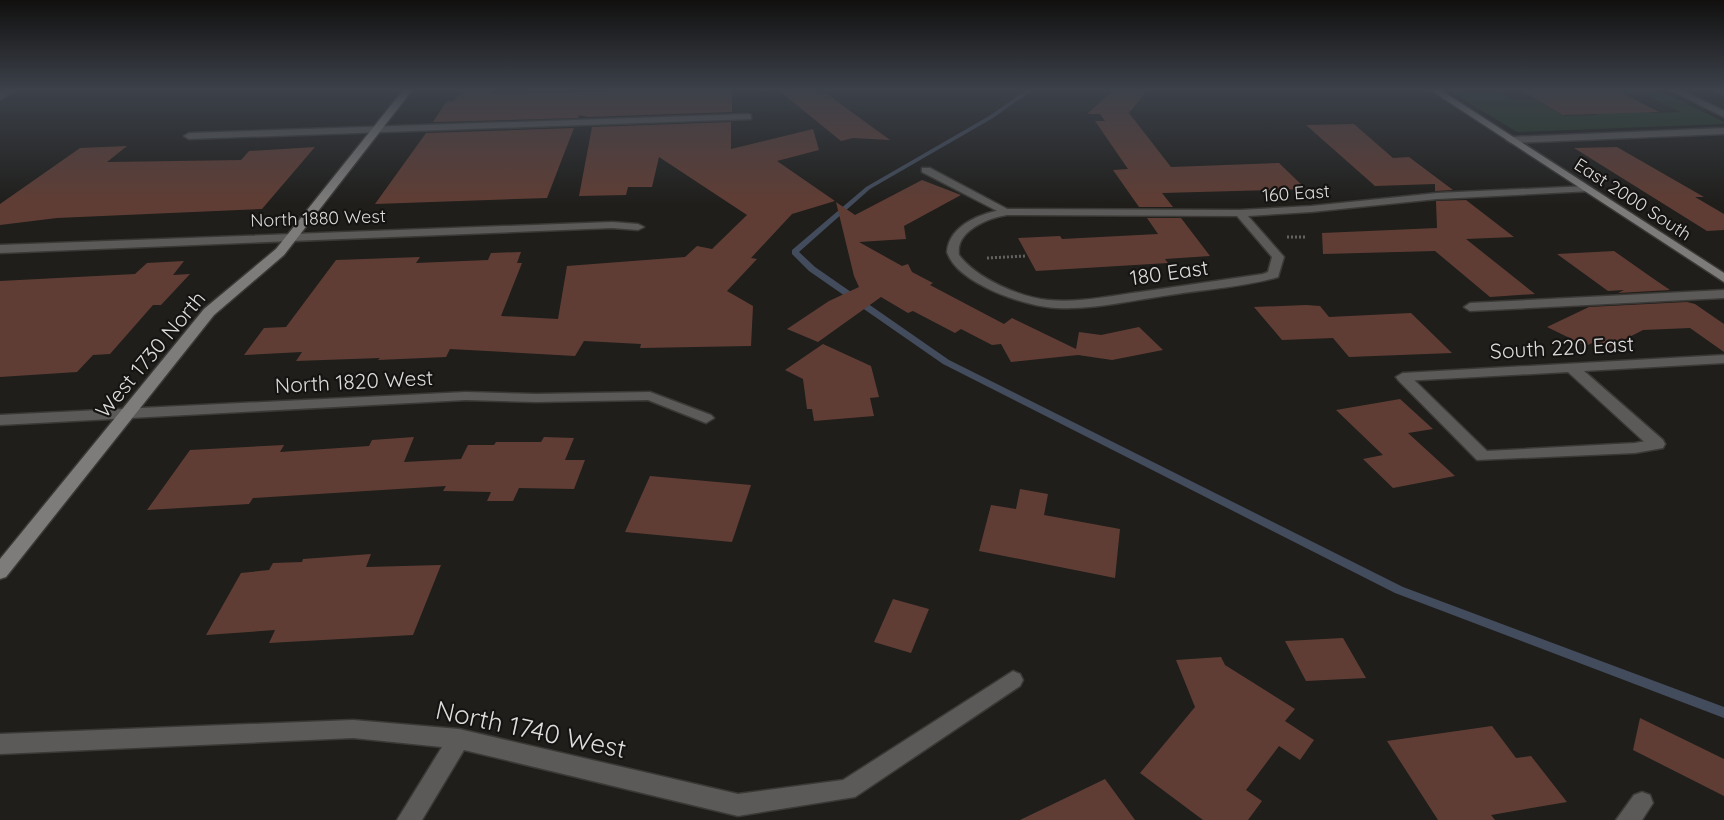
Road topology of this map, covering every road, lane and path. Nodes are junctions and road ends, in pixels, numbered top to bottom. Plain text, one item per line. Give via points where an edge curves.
1 (379, 127) edge
2 (455, 127) edge
3 (1492, 127) edge
4 (377, 130) junction
5 (1721, 133) edge
6 (189, 136) dead end
7 (1511, 140) junction
8 (926, 170) dead end
9 (1587, 189) junction
10 (1007, 212) junction
11 (1240, 213) junction
12 (638, 227) dead end
13 (293, 237) junction
14 (0, 249) edge
15 (1026, 256) dead end
16 (987, 258) dead end
17 (1724, 278) edge
18 (1724, 294) edge
19 (1470, 307) dead end
20 (1724, 359) edge
21 (1571, 367) junction
22 (127, 414) junction
23 (706, 418) dead end
24 (0, 420) edge
25 (0, 572) edge
26 (1013, 680) dead end
27 (459, 739) junction
28 (0, 744) edge
29 (409, 820) edge

1 - 4 street, West 1730 North
2 - 4 street
3 - 7 street, East 2000 South
4 - 6 street
4 - 13 street, West 1730 North
5 - 7 street
7 - 9 street, East 2000 South
8 - 10 street
9 - 11 street, 160 East
9 - 17 street, East 2000 South
10 - 11 street, 160 East
10 - 11 street, 180 East via 970,224 955,242 954,257 972,272 1019,295 1064,305 1274,273 1278,257
12 - 13 street, North 1880 West
13 - 14 street, North 1880 West
13 - 22 street, West 1730 North via 266,266 209,312
15 - 16 path
18 - 19 street
20 - 21 street, South 220 East
21 - 21 street, South 220 East via 1657,444 1483,456 1403,377
22 - 23 street, North 1820 West via 466,396 650,396
22 - 24 street, North 1820 West
22 - 25 street, West 1730 North
26 - 27 street, North 1740 West via 847,790 738,806
27 - 28 street, North 1740 West via 353,729
27 - 29 street

